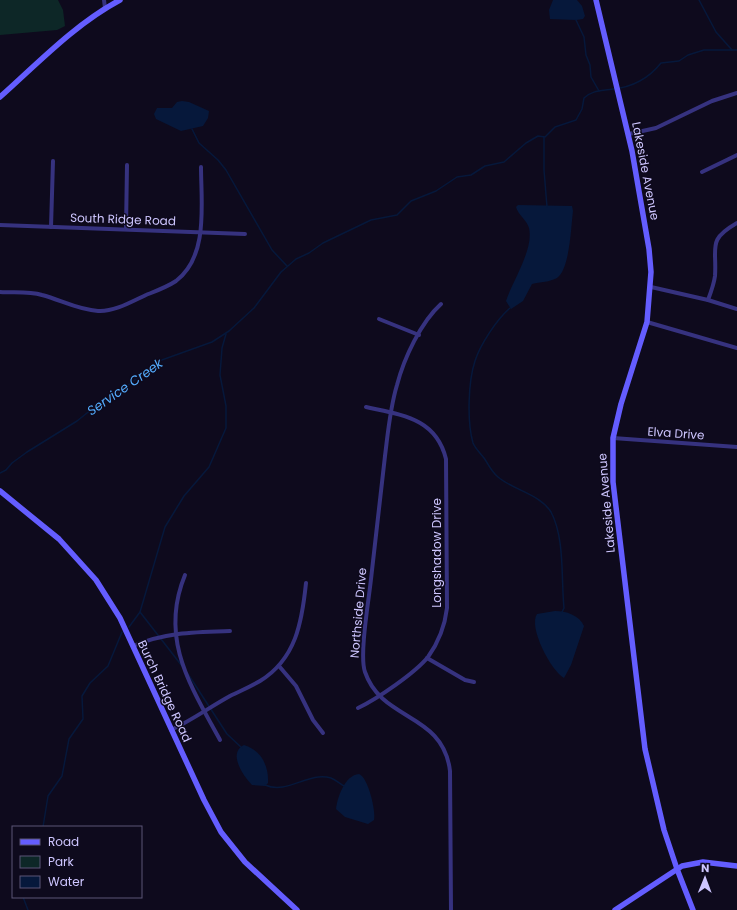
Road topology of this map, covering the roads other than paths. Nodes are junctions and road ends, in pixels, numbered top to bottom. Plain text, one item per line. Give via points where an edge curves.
1 (104, 0) edge
2 (120, 0) edge
3 (596, 0) edge
4 (105, 8) junction
5 (737, 93) edge
6 (0, 98) edge
7 (629, 134) junction
8 (737, 155) edge
9 (52, 161) dead end
10 (127, 165) dead end
11 (201, 167) dead end
12 (702, 172) dead end
13 (737, 223) edge
14 (0, 225) edge
15 (51, 226) junction
16 (126, 229) junction
17 (200, 232) junction
18 (245, 234) dead end
19 (651, 287) junction
20 (0, 292) edge
21 (708, 300) junction
22 (441, 304) dead end
23 (737, 309) edge
24 (379, 319) dead end
25 (647, 322) junction
26 (419, 334) junction
27 (737, 348) edge
28 (366, 407) dead end
29 (391, 413) junction
30 (613, 438) junction
31 (737, 447) edge
32 (0, 491) edge
33 (185, 575) dead end
34 (306, 583) dead end
35 (230, 631) dead end
36 (174, 633) junction
37 (133, 646) junction
38 (427, 658) junction
39 (279, 666) junction
40 (474, 682) dead end
41 (380, 696) junction
42 (358, 708) dead end
43 (205, 712) junction
44 (172, 730) junction
45 (323, 733) dead end
46 (220, 740) dead end
47 (737, 866) edge
48 (676, 869) junction
49 (297, 910) edge
50 (451, 910) edge
51 (615, 910) edge
52 (693, 910) edge

1 - 4 street
2 - 4 street
3 - 7 street, Lakeside Avenue
4 - 6 street via 77,29
5 - 7 street via 712,101 656,128
7 - 19 street, Lakeside Avenue via 649,249
8 - 12 street
9 - 15 street
10 - 16 street
11 - 17 street
13 - 21 street via 723,231 716,240 715,277
14 - 15 street, South Ridge Road
15 - 16 street, South Ridge Road
16 - 17 street, South Ridge Road
17 - 18 street, South Ridge Road
17 - 20 street via 196,254 183,275 169,285 113,310 84,309 33,293
19 - 21 street
19 - 25 street, Lakeside Avenue
21 - 23 street
22 - 26 street, Northside Drive
24 - 26 street
25 - 27 street
25 - 30 street, Lakeside Avenue
26 - 29 street, Northside Drive via 401,373
28 - 29 street, Longshadow Drive
29 - 38 street, Longshadow Drive via 421,422 436,434 446,459 446,621
29 - 41 street, Northside Drive via 363,663 370,683
30 - 31 street, Elva Drive
30 - 48 street, Lakeside Avenue via 613,482 645,749 663,827
32 - 37 street, Burch Bridge Road via 52,533 84,565 110,602
33 - 36 street via 175,604
34 - 39 street via 298,633 292,648
35 - 36 street
36 - 37 street
36 - 43 street via 179,655
37 - 44 street, Burch Bridge Road
38 - 40 street via 465,680
38 - 41 street, Longshadow Drive
39 - 43 street via 260,681 229,696
39 - 45 street via 296,686 312,720
41 - 42 street, Longshadow Drive
41 - 50 street, Northside Drive via 399,712 429,729 446,752 450,771
43 - 44 street
43 - 46 street
44 - 49 street, Burch Bridge Road via 221,832 245,862
47 - 48 street via 703,862
48 - 51 street
48 - 52 street, Lakeside Avenue

